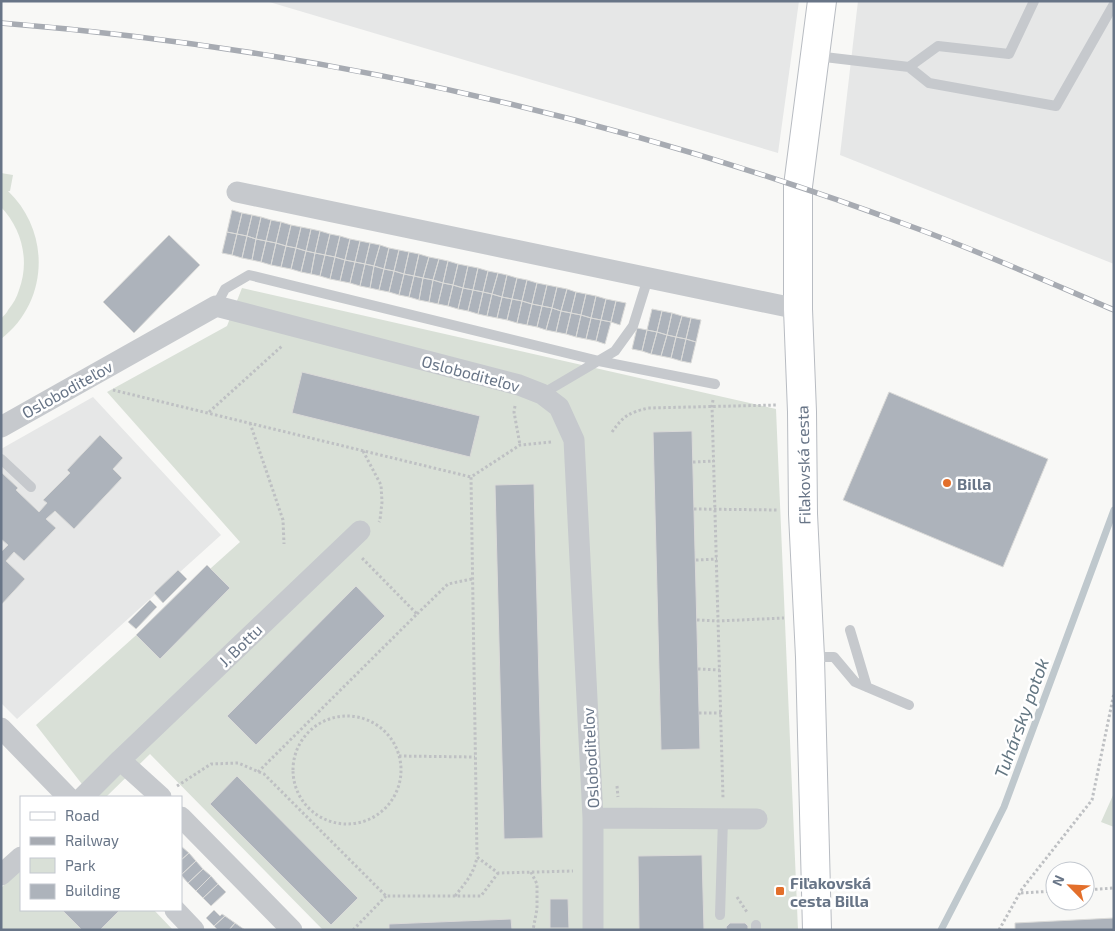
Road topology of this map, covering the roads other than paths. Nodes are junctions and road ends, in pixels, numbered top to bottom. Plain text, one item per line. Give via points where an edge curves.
1 (822, 1) edge
2 (1034, 1) edge
3 (1114, 4) edge
4 (815, 56) junction
5 (909, 67) junction
6 (237, 192) dead end
7 (648, 278) junction
8 (216, 306) junction
9 (798, 309) junction
10 (599, 361) junction
11 (715, 384) dead end
12 (542, 394) junction
13 (1, 426) edge
14 (1, 459) edge
15 (31, 487) dead end
16 (368, 528) road end
17 (850, 630) dead end
18 (822, 657) junction
19 (870, 688) junction
20 (909, 705) dead end
21 (1, 728) edge
22 (120, 760) junction
23 (67, 796) edge
24 (84, 796) edge
25 (160, 796) edge
26 (593, 818) junction
27 (182, 819) edge
28 (722, 819) junction
29 (757, 819) dead end
30 (20, 858) edge
31 (1, 876) edge
32 (176, 911) edge
33 (720, 915) dead end
34 (194, 930) edge
35 (292, 930) edge
36 (593, 930) edge
37 (817, 930) edge

1 - 4 street, Fiľakovská cesta
2 - 5 lane via 1009,54 938,46
3 - 5 lane via 1056,106 929,82
4 - 5 lane
4 - 9 street, Fiľakovská cesta via 798,186
6 - 7 street
7 - 9 street
7 - 10 lane via 633,326 615,351
8 - 10 lane via 225,289 249,276
8 - 12 street, Osloboditeľov via 519,385
8 - 13 street, Osloboditeľov
9 - 18 street, Fiľakovská cesta via 804,514
10 - 11 lane
10 - 12 lane
12 - 26 street, Osloboditeľov via 559,407 574,440
14 - 15 lane
16 - 22 street, J. Bottu
17 - 19 lane
18 - 19 lane via 855,682
18 - 37 street, Fiľakovská cesta
19 - 20 lane
21 - 23 street
22 - 24 street, J. Bottu
22 - 25 street
26 - 28 street, Osloboditeľov
26 - 36 street, Osloboditeľov
27 - 35 street
28 - 29 street, Osloboditeľov
28 - 33 lane
30 - 31 street
32 - 34 street

